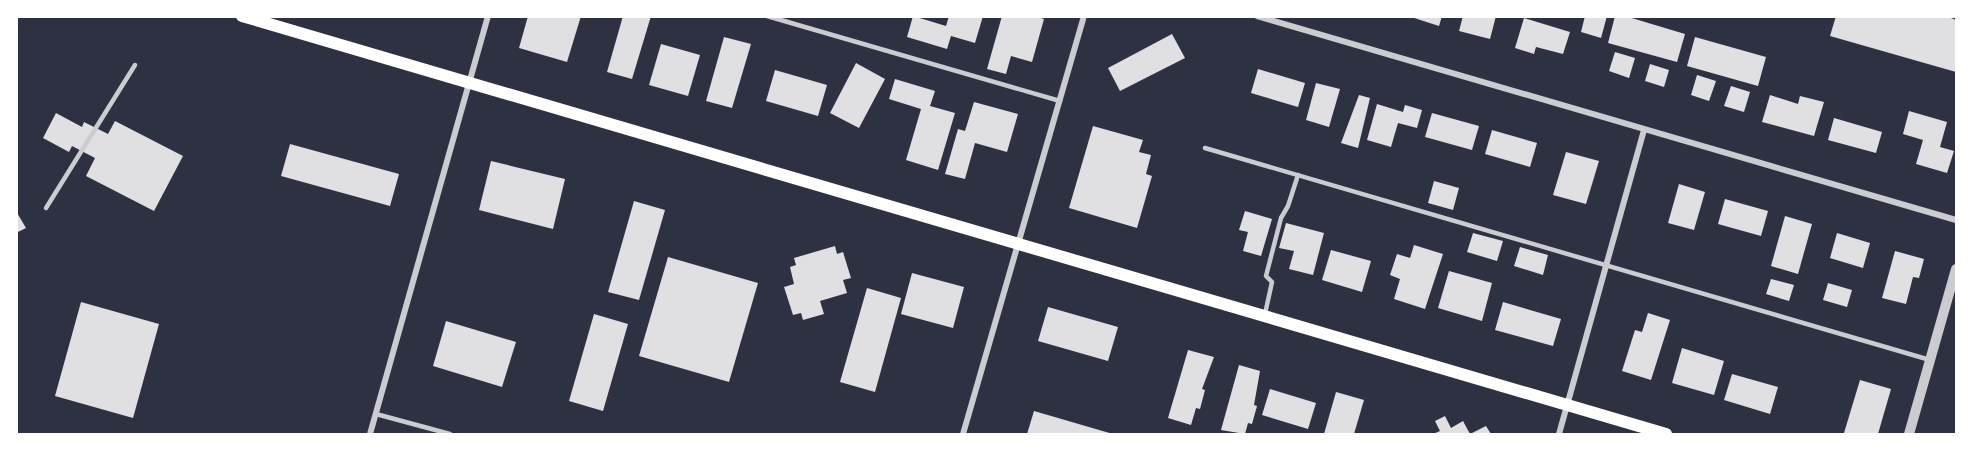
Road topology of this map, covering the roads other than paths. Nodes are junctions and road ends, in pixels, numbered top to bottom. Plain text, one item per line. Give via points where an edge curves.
1 (242, 16) edge
2 (488, 16) edge
3 (766, 16) edge
4 (1084, 16) edge
5 (1257, 16) edge
6 (135, 65) dead end
7 (470, 82) junction
8 (1060, 101) junction
9 (1644, 130) junction
10 (1205, 148) dead end
11 (1298, 175) junction
12 (46, 208) dead end
13 (1956, 220) edge
14 (1016, 244) junction
15 (1606, 265) junction
16 (1956, 269) edge
17 (1265, 315) junction
18 (1930, 360) junction
19 (1567, 406) junction
20 (376, 414) junction
21 (370, 435) edge
22 (450, 435) edge
23 (963, 435) edge
24 (1559, 435) edge
25 (1666, 435) edge
26 (1909, 435) edge

1 - 7 main road
2 - 7 street
3 - 8 lane
4 - 8 street
5 - 9 street
6 - 12 lane
7 - 14 main road
7 - 20 street
8 - 14 street
9 - 13 street
9 - 15 street
10 - 11 lane
11 - 15 lane
11 - 17 lane via 1281,218 1266,276 1272,282
14 - 17 main road
14 - 23 street
15 - 18 lane
15 - 19 street
16 - 18 street
17 - 19 main road
18 - 26 street
19 - 24 street
19 - 25 main road
20 - 21 street
20 - 22 lane

